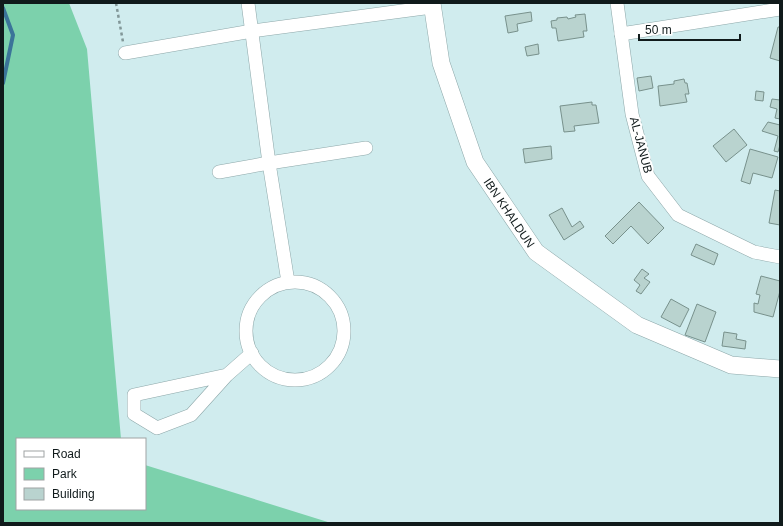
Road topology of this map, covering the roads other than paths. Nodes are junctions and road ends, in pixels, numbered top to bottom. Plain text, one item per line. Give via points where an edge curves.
1 (248, 3) edge
2 (617, 3) edge
3 (432, 5) edge
4 (780, 9) edge
5 (252, 31) junction
6 (621, 34) junction
7 (125, 53) road end
8 (366, 148) dead end
9 (269, 163) junction
10 (219, 172) dead end
11 (780, 257) edge
12 (288, 282) junction
13 (252, 353) junction
14 (780, 370) edge
15 (227, 375) junction

1 - 5 street
2 - 6 street, AL-JANUB
3 - 5 street
3 - 14 street, IBN KHALDUN via 441,63 475,162 536,252 637,325 731,365
4 - 6 street
5 - 7 street
5 - 9 street
6 - 11 street, AL-JANUB via 632,114 648,176 678,215 754,252
8 - 9 street
9 - 10 street
9 - 12 street
12 - 13 street via 273,287 261,296 252,308 247,323 247,338
12 - 13 street via 305,282 321,288 333,300 342,314 344,331 341,348 333,362 320,373 304,379 287,379 273,374 260,365
13 - 15 street
15 - 15 street via 134,396 134,414 157,428 191,415

